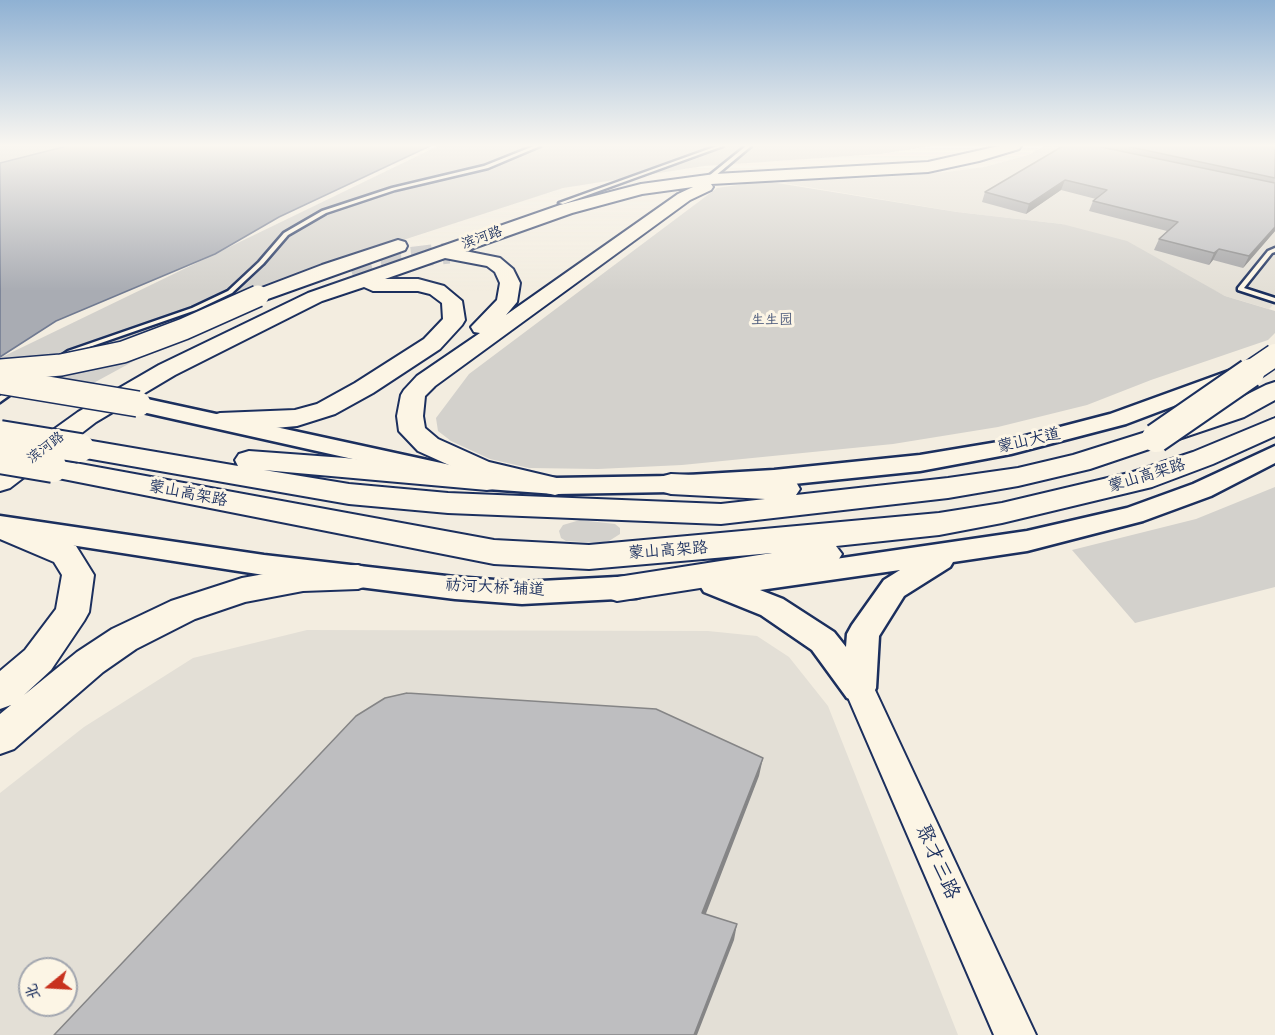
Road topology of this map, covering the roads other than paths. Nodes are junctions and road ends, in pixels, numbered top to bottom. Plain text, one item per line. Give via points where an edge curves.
1 (376, 194) edge
2 (585, 194) edge
3 (599, 194) edge
4 (618, 194) edge
5 (688, 194) edge
6 (561, 203) junction
7 (1275, 250) edge
8 (449, 253) tunnel mouth
9 (351, 270) tunnel mouth
10 (315, 297) junction
11 (1275, 300) edge
12 (1275, 355) edge
13 (1275, 361) edge
14 (0, 370) edge
15 (0, 381) edge
16 (426, 381) junction
17 (1275, 390) edge
18 (0, 400) edge
19 (220, 421) junction
20 (1275, 426) edge
21 (1156, 438) junction
22 (80, 448) junction
23 (5, 451) edge
24 (1275, 453) edge
25 (0, 482) edge
26 (487, 482) junction
27 (671, 484) junction
28 (555, 486) junction
29 (939, 489) junction
30 (0, 526) edge
31 (945, 539) junction
32 (358, 577) junction
33 (716, 584) junction
34 (617, 588) junction
35 (859, 688) junction
36 (0, 693) edge
37 (0, 737) edge
38 (1015, 1035) edge

1 - 18 lane via 324,212 286,234 230,292 162,321 70,352
2 - 6 lane
3 - 6 main road, 滨河路
4 - 10 main road, 滨河路
5 - 16 main road
6 - 14 main road, bridge via 329,268 123,352 61,365
6 - 23 main road, 滨河路 via 284,302
7 - 11 lane via 1240,289
8 - 16 main road via 493,262 503,269 510,283 507,302
9 - 23 main road via 193,337 74,402
10 - 19 main road via 367,285 418,285 436,290 452,301 454,320 432,344 326,409 297,418
10 - 25 main road, 滨河路 via 167,370 87,417
12 - 21 highway, bridge
13 - 27 main road, 蒙山大道 via 1118,419 1011,447 921,463
15 - 19 main road, bridge
16 - 28 main road via 413,395 410,416 412,431 428,445 481,469
17 - 21 highway, 蒙山高架路, bridge via 1235,411
19 - 26 main road
20 - 31 highway, 蒙山高架路 via 1203,459 1141,480 1053,502
21 - 29 highway, 蒙山高架路 via 1080,463
22 - 23 highway, bridge
22 - 26 highway via 345,467
22 - 29 highway, 蒙山高架路 via 349,494 563,509 721,514
23 - 31 highway, 蒙山高架路, bridge via 53,468 494,552 589,556
24 - 31 main road, 祊河大桥 辅道 via 1202,490 1143,512 1027,541
26 - 28 main road
27 - 28 main road
27 - 29 highway via 743,489
30 - 32 main road, 祊河大桥 辅道
30 - 36 main road via 65,554 78,575 72,612 38,660
31 - 33 main road, 祊河大桥 辅道 via 808,574
31 - 34 highway
31 - 35 main road via 894,588 863,634
32 - 34 main road, 祊河大桥 辅道 via 522,593
32 - 37 main road via 303,579 242,590 183,610 90,662
33 - 34 main road, 祊河大桥 辅道
33 - 35 main road via 772,607 823,640
35 - 38 street, 聚才三路

